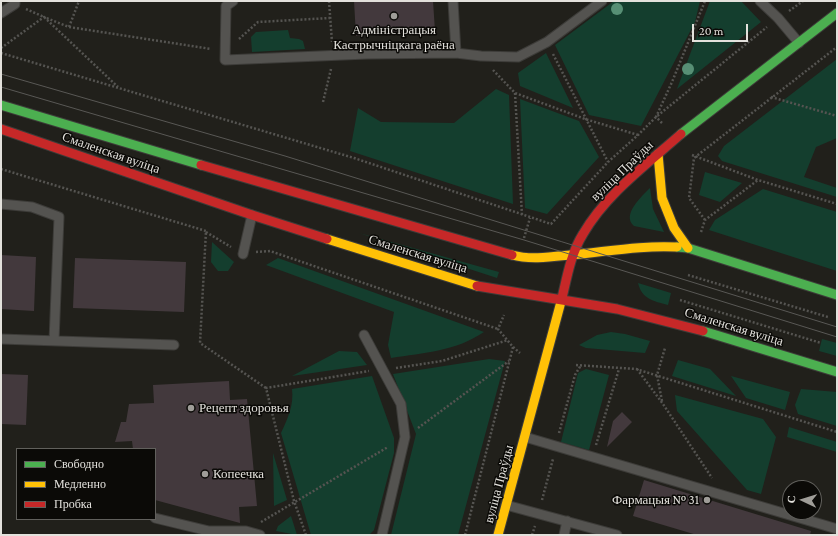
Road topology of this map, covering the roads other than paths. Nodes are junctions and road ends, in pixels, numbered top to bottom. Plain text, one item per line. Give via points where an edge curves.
1 (233, 1) edge
2 (453, 1) edge
3 (602, 1) edge
4 (760, 1) edge
5 (15, 2) edge
6 (1, 13) edge
7 (837, 13) edge
8 (800, 43) junction
9 (456, 53) junction
10 (1, 105) edge
11 (1, 129) edge
12 (658, 154) junction
13 (1, 204) edge
14 (252, 215) junction
15 (688, 248) junction
16 (243, 254) road end
17 (573, 256) junction
18 (837, 295) edge
19 (561, 300) junction
20 (364, 335) dead end
21 (1, 339) edge
22 (54, 341) junction
23 (174, 345) dead end
24 (837, 372) edge
25 (525, 437) junction
26 (506, 504) junction
27 (156, 518) edge
28 (567, 521) junction
29 (837, 529) edge
30 (260, 535) edge
31 (382, 535) edge
32 (498, 535) edge
33 (564, 535) edge
34 (616, 535) edge

1 - 9 lane via 226,6 226,60
2 - 9 lane
3 - 9 lane via 547,42 518,57
4 - 8 lane
5 - 6 lane
7 - 8 main road, вуліца Праўды
8 - 12 main road, вуліца Праўды via 684,131
10 - 17 main road, Смаленская вуліца via 276,188 519,257 545,259
11 - 14 main road, Смаленская вуліца
12 - 15 main road via 662,198 674,228
12 - 17 main road, вуліца Праўды via 604,205 582,235
13 - 22 lane via 32,207 58,217
14 - 16 lane
14 - 19 main road, Смаленская вуліца via 478,286
15 - 17 main road, Смаленская вуліца via 665,245
15 - 18 main road, Смаленская вуліца
17 - 19 main road, вуліца Праўды
19 - 24 main road, Смаленская вуліца via 673,322
19 - 25 main road, вуліца Праўды
20 - 31 lane via 401,404 406,437
21 - 22 lane
22 - 23 lane
25 - 26 main road, вуліца Праўды
25 - 29 lane
26 - 28 lane
26 - 32 main road, вуліца Праўды
27 - 30 lane via 209,531 246,531
28 - 33 lane
28 - 34 lane

